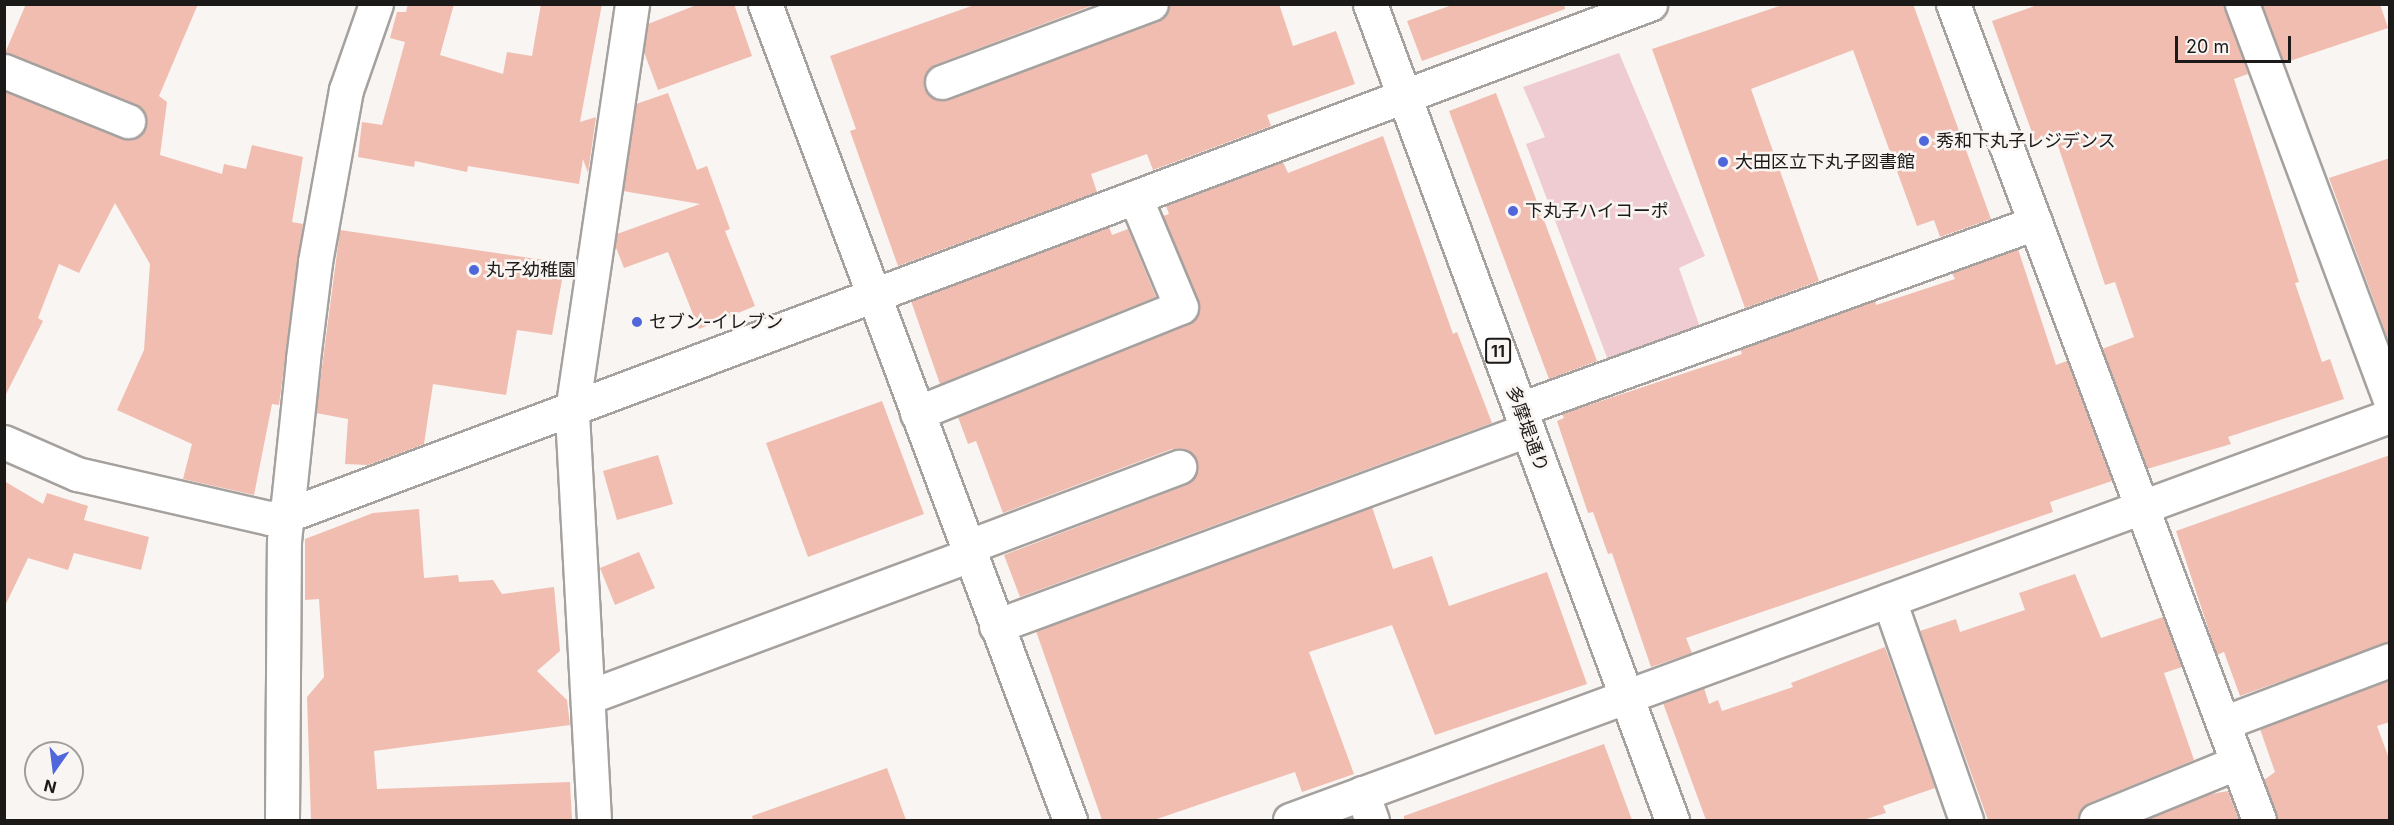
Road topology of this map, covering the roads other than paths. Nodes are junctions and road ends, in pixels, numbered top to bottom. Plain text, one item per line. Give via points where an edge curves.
1 (376, 4) edge
2 (632, 4) edge
3 (765, 4) edge
4 (1151, 4) edge
5 (1370, 4) edge
6 (1650, 4) edge
7 (1953, 4) edge
8 (2242, 4) edge
9 (4, 71) edge
10 (942, 82) dead end
11 (1405, 99) junction
12 (128, 121) dead end
13 (1135, 197) junction
14 (2035, 223) junction
15 (872, 294) junction
16 (2390, 399) edge
17 (572, 411) junction
18 (917, 413) junction
19 (2390, 416) edge
20 (1523, 419) junction
21 (4, 442) edge
22 (1179, 467) dead end
23 (2142, 507) junction
24 (288, 515) junction
25 (968, 551) junction
26 (1889, 600) junction
27 (996, 626) junction
28 (2390, 660) edge
29 (1628, 696) junction
30 (588, 697) junction
31 (2223, 723) junction
32 (2238, 762) junction
33 (1367, 807) edge
34 (282, 820) edge
35 (594, 820) edge
36 (1070, 820) edge
37 (1290, 820) edge
38 (1672, 820) edge
39 (1966, 820) edge
40 (2099, 820) edge
41 (2259, 820) edge

1 - 24 street via 346,90 315,262
2 - 17 street
3 - 15 street
4 - 10 street
5 - 11 street, 多摩堤通り / 11
6 - 11 street
7 - 14 street
8 - 16 street
9 - 12 street
11 - 13 street
11 - 20 street, 多摩堤通り / 11
13 - 15 street
13 - 18 street via 1181,307
14 - 20 street
14 - 23 street
15 - 17 street
15 - 18 street
17 - 24 street
17 - 30 street
18 - 25 street
19 - 23 street
20 - 27 street
20 - 29 street, 多摩堤通り / 11
21 - 24 street via 77,474 269,518
22 - 25 street
23 - 26 street
23 - 31 street
24 - 34 street
25 - 27 street
25 - 30 street
26 - 29 street
26 - 39 street
27 - 36 street
28 - 31 street
29 - 33 street
29 - 38 street, 多摩堤通り / 11
30 - 35 street
31 - 32 street
32 - 40 street
32 - 41 street
33 - 37 street

